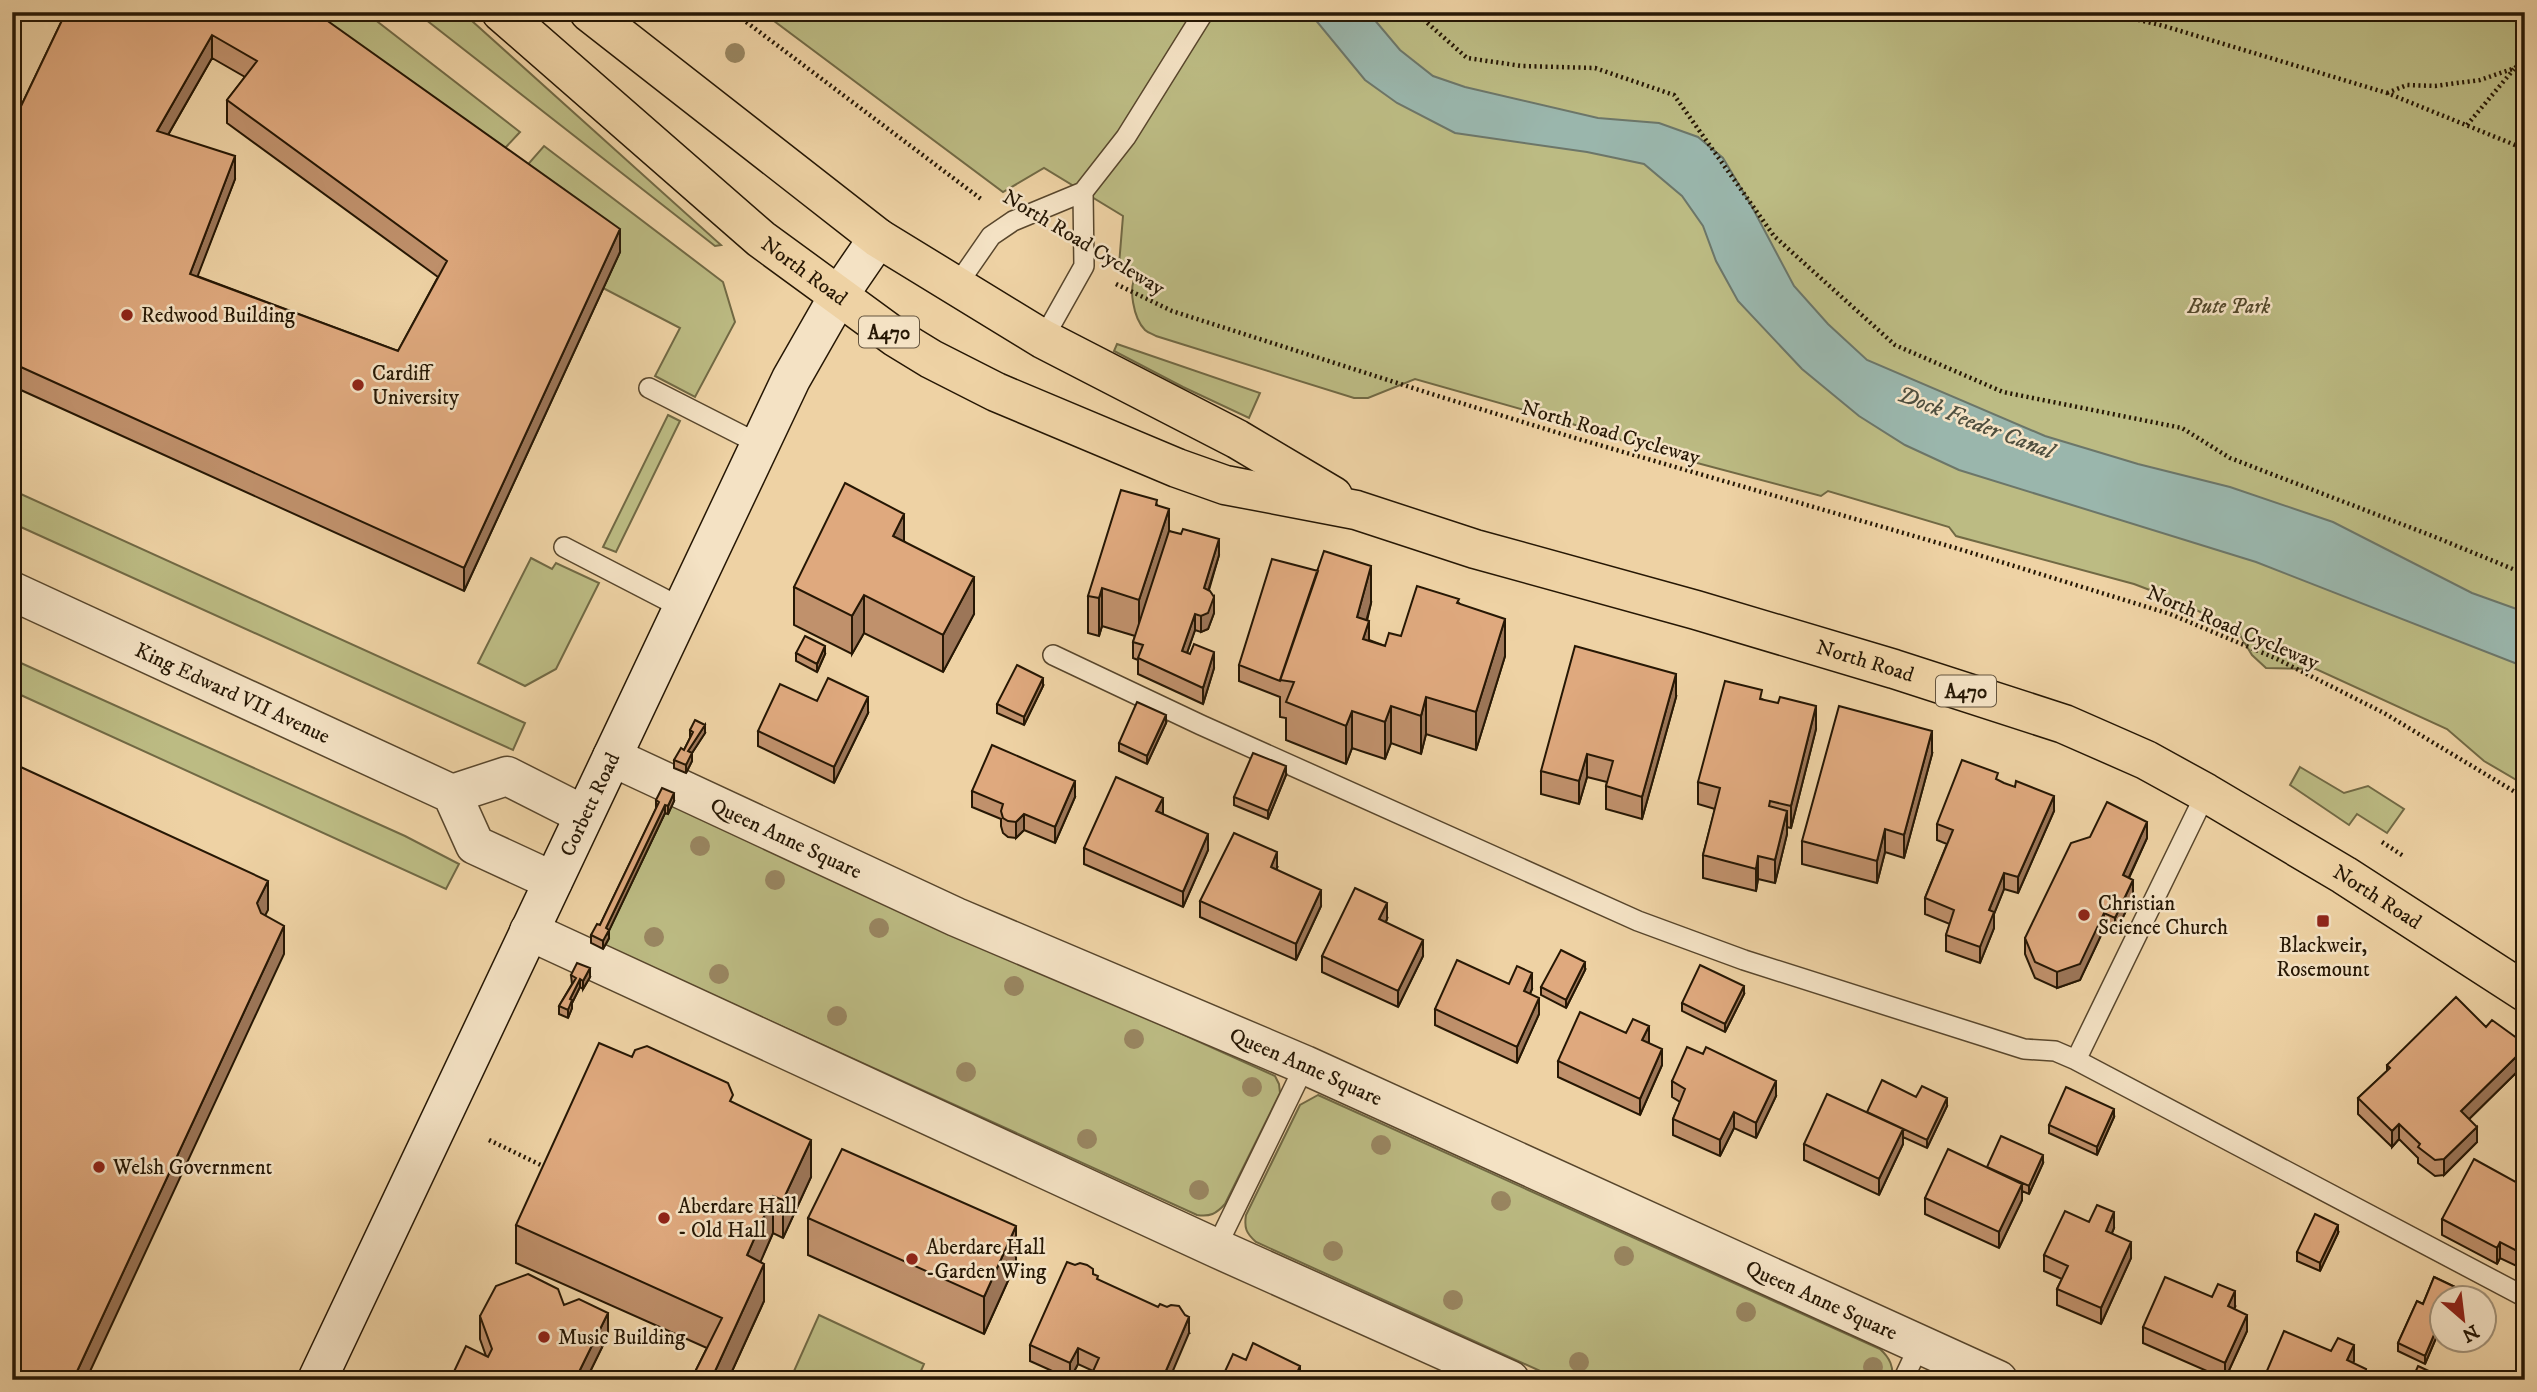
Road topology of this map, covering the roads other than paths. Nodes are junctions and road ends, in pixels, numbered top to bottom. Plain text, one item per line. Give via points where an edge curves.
1 (501, 12) edge
2 (589, 12) edge
3 (1204, 12) edge
4 (1083, 192) junction
5 (878, 238) junction
6 (957, 285) junction
7 (839, 295) junction
8 (1043, 339) junction
9 (649, 388) dead end
10 (759, 444) junction
11 (1356, 510) junction
12 (564, 547) dead end
13 (12, 591) edge
14 (682, 608) junction
15 (1053, 655) dead end
16 (612, 757) junction
17 (2206, 793) junction
18 (452, 794) junction
19 (584, 815) junction
20 (553, 881) junction
21 (528, 931) junction
22 (2525, 992) edge
23 (2076, 1060) junction
24 (1305, 1065) junction
25 (1216, 1248) junction
26 (2525, 1297) edge
27 (1920, 1344) junction
28 (317, 1380) edge
29 (1510, 1380) edge
30 (1903, 1380) edge
31 (1998, 1380) edge

1 - 7 main road, North Road / A470 via 761,239
2 - 5 main road, North Road / A470
3 - 4 lane via 1126,137
4 - 6 lane via 1013,221 991,236
4 - 8 lane via 1084,266
5 - 6 main road, North Road / A470
5 - 7 street, Corbett Road
6 - 8 main road, North Road / A470
7 - 10 street, Corbett Road
7 - 11 main road, North Road / A470 via 930,359 1124,447 1225,485
8 - 11 main road, North Road / A470 via 1237,439
9 - 10 lane
10 - 14 street, Corbett Road
11 - 17 main road, North Road / A470 via 2006,704 2101,739
12 - 14 lane
13 - 18 street, King Edward VII Avenue
14 - 16 street, Corbett Road
15 - 23 lane via 1638,920 1744,960 2024,1049 2055,1051
16 - 19 street, Corbett Road
16 - 24 street, Queen Anne Square via 956,917
17 - 22 main road, North Road / A470
17 - 23 lane
18 - 19 street via 507,776
18 - 20 street via 475,845
19 - 20 street, Corbett Road
20 - 21 street, Corbett Road
21 - 25 street
21 - 28 street, Corbett Road
23 - 26 lane
24 - 25 lane
24 - 27 street, Queen Anne Square
25 - 29 street
27 - 30 lane
27 - 31 street, Queen Anne Square

